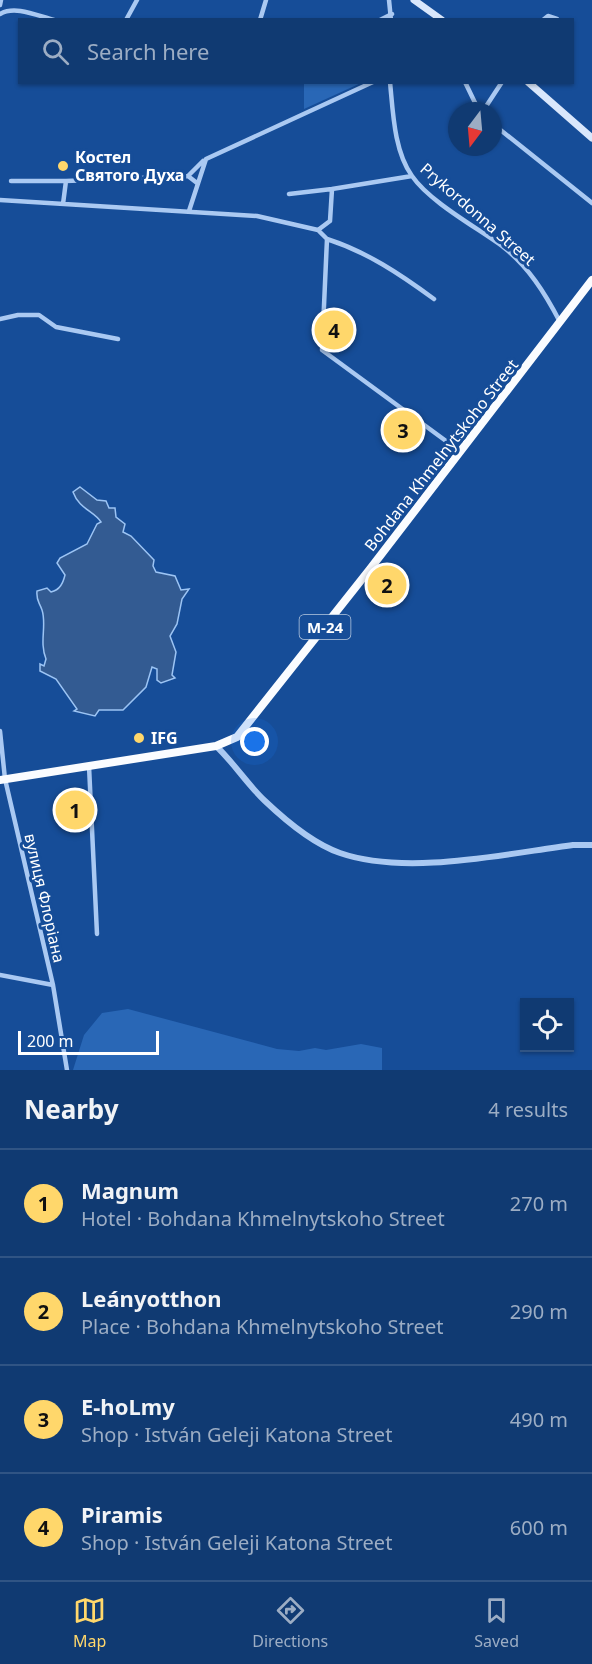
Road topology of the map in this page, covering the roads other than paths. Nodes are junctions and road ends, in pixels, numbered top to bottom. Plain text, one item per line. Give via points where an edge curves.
1 (1, 0) edge
2 (137, 0) edge
3 (267, 0) edge
4 (389, 0) edge
5 (414, 0) edge
6 (0, 5) edge
7 (0, 14) edge
8 (392, 17) edge
9 (46, 18) edge
10 (127, 18) edge
11 (261, 18) edge
12 (439, 18) edge
13 (369, 84) edge
14 (390, 84) edge
15 (466, 84) edge
16 (501, 84) edge
17 (530, 84) edge
18 (476, 102) edge
19 (488, 102) edge
20 (502, 131) edge
21 (592, 138) edge
22 (206, 159) junction
23 (188, 176) junction
24 (412, 176) junction
25 (11, 181) dead end
26 (66, 181) junction
27 (197, 183) junction
28 (332, 189) junction
29 (289, 194) dead end
30 (0, 200) edge
31 (592, 202) edge
32 (63, 204) junction
33 (189, 212) junction
34 (318, 230) junction
35 (327, 239) junction
36 (592, 280) edge
37 (434, 299) dead end
38 (0, 319) edge
39 (560, 322) junction
40 (118, 339) dead end
41 (461, 452) junction
42 (0, 731) edge
43 (216, 746) junction
44 (89, 766) junction
45 (3, 779) edge
46 (592, 845) edge
47 (97, 934) dead end
48 (0, 975) edge
49 (53, 985) junction
50 (67, 1070) edge

1 - 6 street
2 - 10 street
3 - 11 street
4 - 8 street
5 - 12 main road
7 - 9 street via 12,10
13 - 22 street
14 - 24 street, Prykordonna Street via 403,159
15 - 18 street
16 - 19 street
17 - 21 main road
20 - 31 street
22 - 23 street
22 - 27 street
23 - 26 street
23 - 27 street
24 - 28 street
24 - 39 street, Prykordonna Street via 528,271
25 - 26 street
26 - 32 street
27 - 33 street
28 - 29 street
28 - 34 street via 330,221
30 - 32 street
32 - 33 street
33 - 34 street via 257,216
34 - 35 street
35 - 37 street via 352,247 394,270
35 - 41 street via 322,350
36 - 39 highway, Bohdana Khmelnytskoho Street / М-24
38 - 40 street via 39,315 56,327
39 - 41 highway, Bohdana Khmelnytskoho Street / М-24
41 - 43 highway, Bohdana Khmelnytskoho Street / М-24 via 243,731 231,742
42 - 45 street, вулиця Флоріана
43 - 44 highway, Bohdana Khmelnytskoho Street / М-24
43 - 46 street via 265,801 309,836 358,858 450,861
44 - 45 highway, Bohdana Khmelnytskoho Street / М-24
44 - 47 street
45 - 49 street, вулиця Флоріана
48 - 49 street
49 - 50 street, вулиця Флоріана

